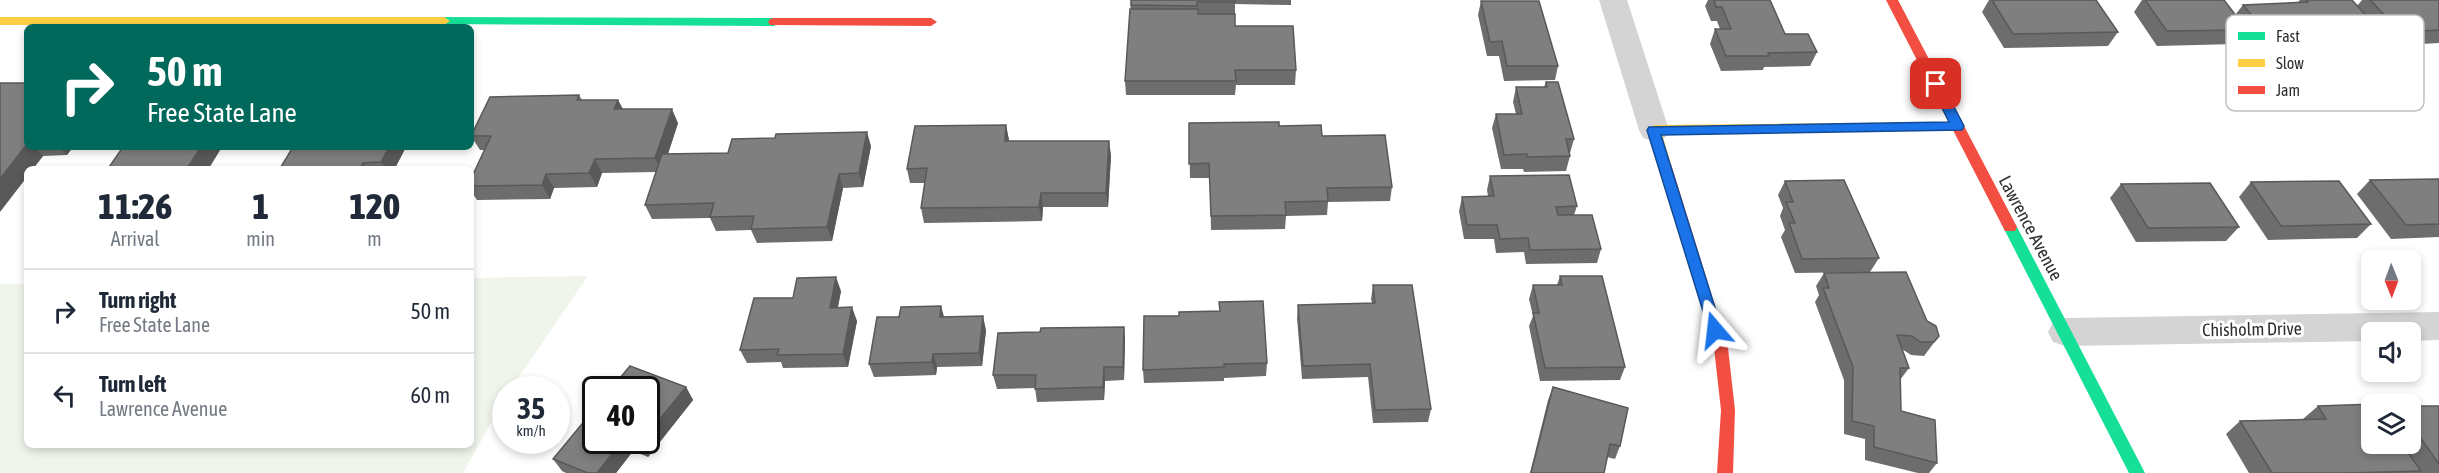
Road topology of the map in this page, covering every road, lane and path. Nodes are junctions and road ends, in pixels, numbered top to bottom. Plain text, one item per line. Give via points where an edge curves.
1 (1613, 0) edge
2 (1892, 0) edge
3 (0, 21) edge
4 (931, 22) dead end
5 (1958, 126) junction
6 (1654, 130) junction
7 (2439, 326) edge
8 (2065, 332) junction
9 (1725, 473) edge
10 (2137, 473) edge

1 - 6 street
2 - 5 street, Lawrence Avenue
3 - 4 street
5 - 6 street
5 - 8 street, Lawrence Avenue
6 - 9 street via 1720,348 1728,410
7 - 8 street, Chisholm Drive
8 - 10 street, Lawrence Avenue

